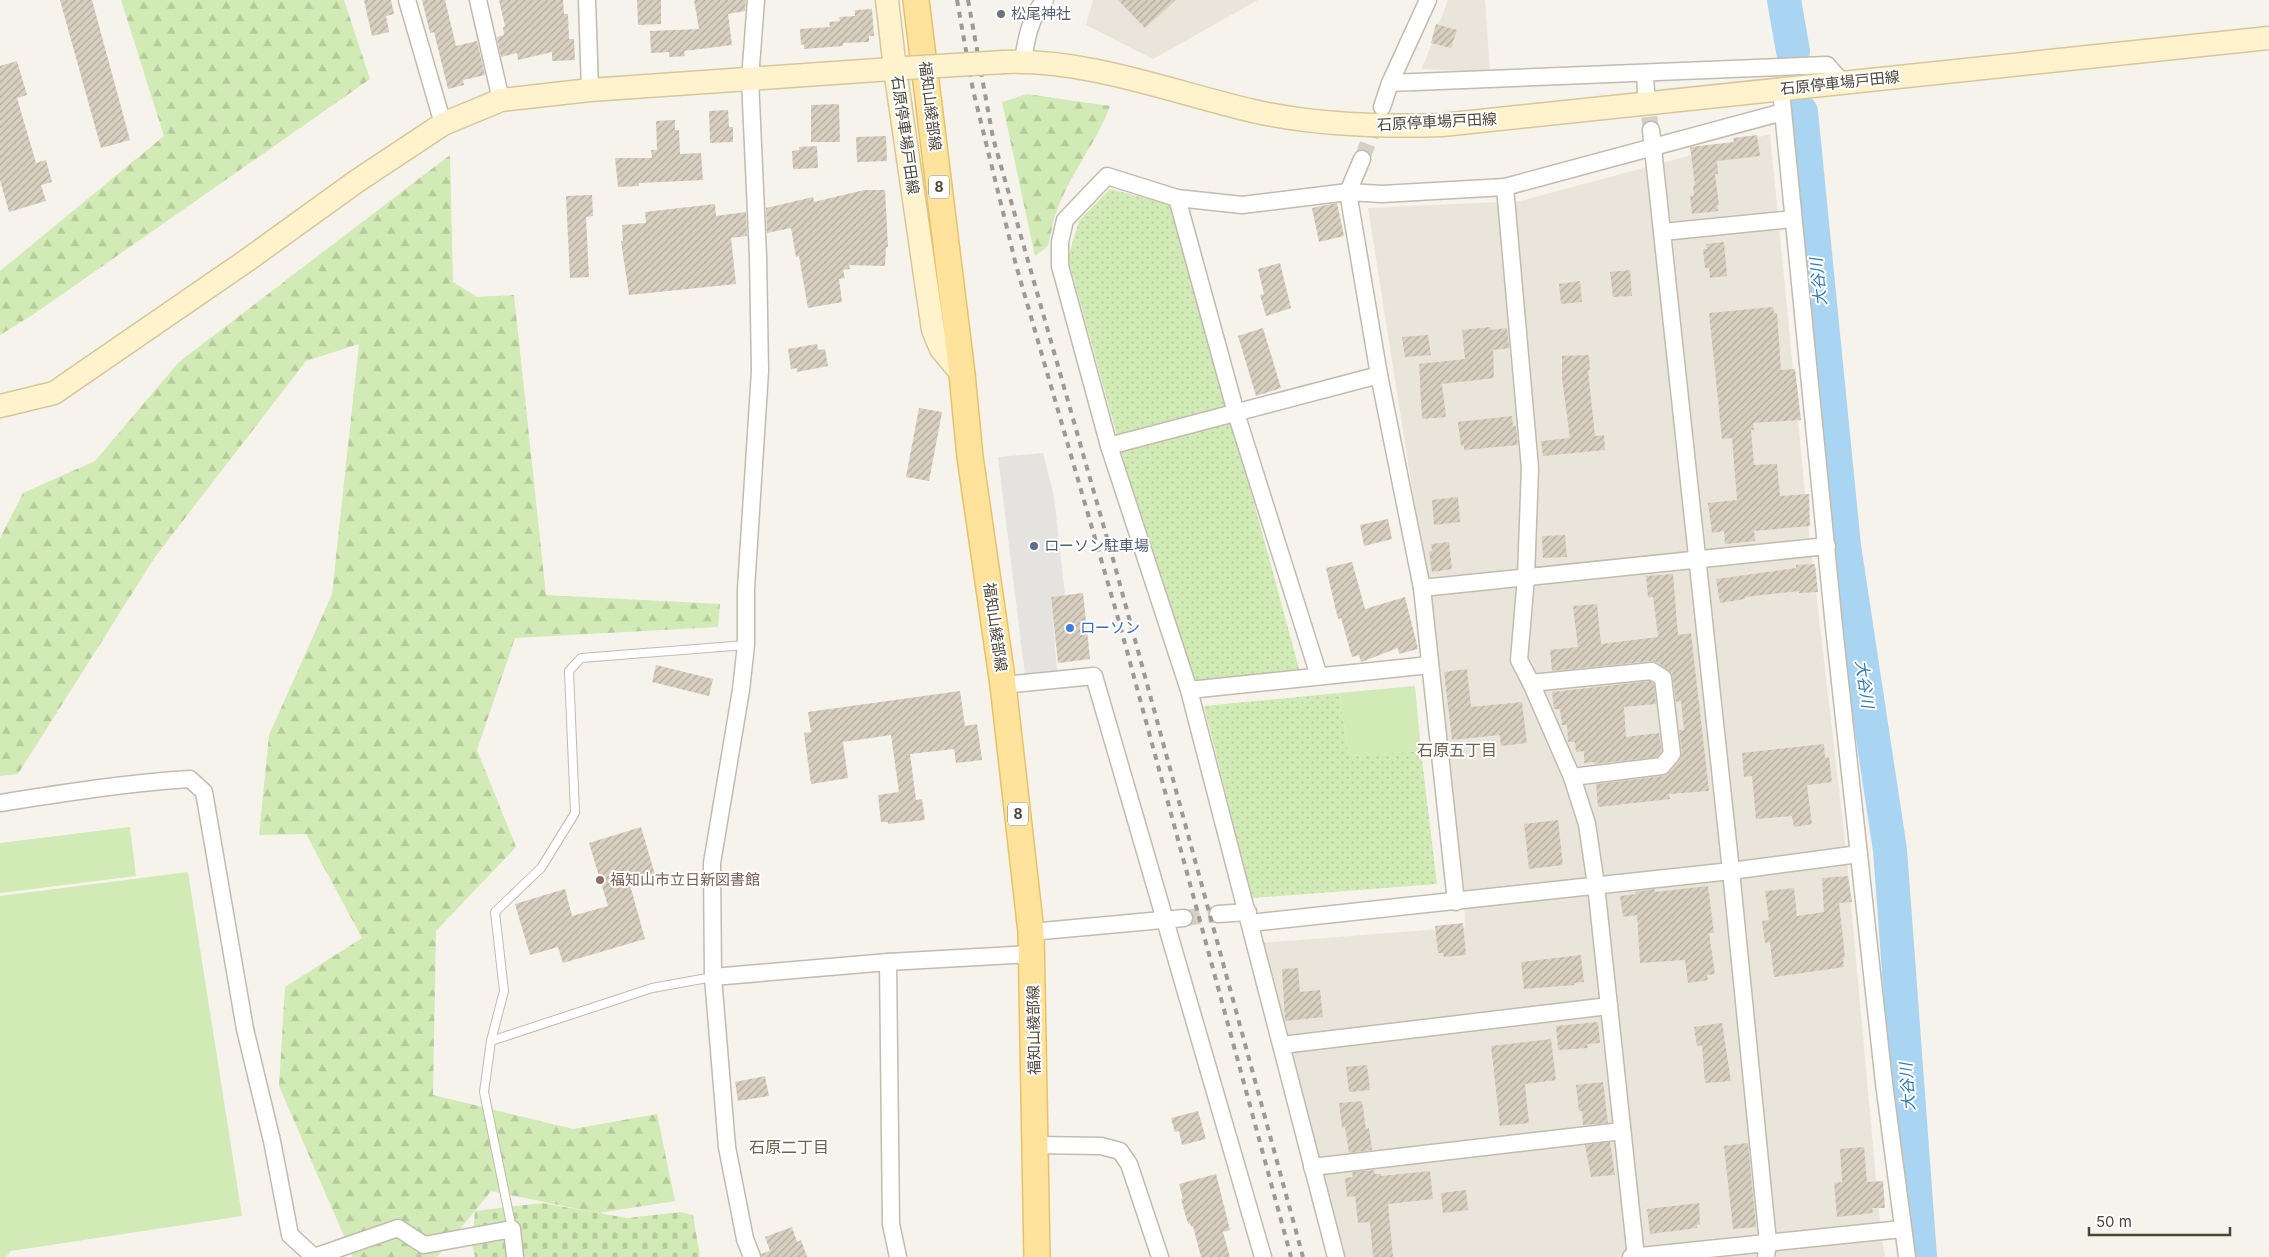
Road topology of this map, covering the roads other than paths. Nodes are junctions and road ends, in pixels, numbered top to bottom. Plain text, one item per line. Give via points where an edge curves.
1 (407, 0) edge
2 (478, 0) edge
3 (587, 0) edge
4 (756, 0) edge
5 (887, 0) edge
6 (916, 0) edge
7 (1045, 0) edge
8 (1428, 0) edge
9 (2269, 38) edge
10 (1014, 62) junction
11 (900, 68) junction
12 (1645, 73) junction
13 (750, 79) junction
14 (1390, 83) junction
15 (1843, 83) junction
16 (1781, 89) junction
17 (590, 90) junction
18 (1646, 93) tunnel mouth
19 (501, 100) junction
20 (1382, 107) tunnel mouth
21 (1783, 112) junction
22 (444, 124) junction
23 (1652, 138) junction
24 (1362, 159) tunnel mouth
25 (1505, 187) junction
26 (1348, 192) junction
27 (1177, 198) junction
28 (1793, 219) junction
29 (1663, 232) junction
30 (962, 374) junction
31 (1379, 375) junction
32 (0, 406) edge
33 (1236, 413) junction
34 (1109, 446) junction
35 (1827, 546) junction
36 (1696, 559) junction
37 (1526, 578) junction
38 (1422, 588) junction
39 (746, 645) junction
40 (1430, 665) junction
41 (1319, 676) junction
42 (1531, 682) junction
43 (1003, 685) junction
44 (1189, 690) junction
45 (1572, 777) junction
46 (0, 803) edge
47 (1859, 854) junction
48 (1731, 871) junction
49 (1596, 885) junction
50 (1456, 902) junction
51 (1218, 914) tunnel mouth
52 (1249, 917) junction
53 (1184, 918) tunnel mouth
54 (1166, 921) junction
55 (1032, 943) junction
56 (888, 962) junction
57 (713, 978) junction
58 (1610, 1006) junction
59 (491, 1041) junction
60 (1282, 1045) junction
61 (1622, 1131) junction
62 (1036, 1145) junction
63 (1312, 1167) junction
64 (512, 1229) junction
65 (1902, 1229) junction
66 (1767, 1249) edge
67 (515, 1257) edge
68 (752, 1257) edge
69 (898, 1257) edge
70 (1037, 1257) edge
71 (1160, 1257) edge
72 (1263, 1257) edge
73 (1336, 1257) edge
74 (1632, 1257) edge
75 (1636, 1257) edge
76 (1907, 1257) edge

1 - 22 street
2 - 19 street
3 - 17 street
4 - 13 street
5 - 11 main road
6 - 30 main road, 福知山綾部線 / 8
7 - 10 street
8 - 14 street
9 - 15 main road, 石原停車場戸田線
10 - 11 main road, 石原停車場戸田線, bridge
10 - 16 main road, 石原停車場戸田線 via 1083,69 1256,112 1380,127 1442,125
11 - 13 main road
11 - 30 main road, 石原停車場戸田線 via 933,330 941,348
12 - 14 street
12 - 15 street via 1827,65
12 - 18 street
13 - 17 main road
13 - 39 street via 760,371 746,589
14 - 20 street
15 - 16 main road, 石原停車場戸田線
16 - 21 street
17 - 19 main road
19 - 22 main road
21 - 23 street
21 - 28 street
22 - 32 main road via 54,393
23 - 25 street
23 - 29 street
24 - 26 street
25 - 26 street via 1382,194
25 - 37 street via 1530,468
26 - 27 street via 1242,205
26 - 31 street
27 - 33 street
27 - 34 street via 1107,176 1065,220 1060,242 1060,266
28 - 29 street
28 - 35 street
29 - 36 street
30 - 43 main road, 福知山綾部線 / 8 via 970,456
31 - 33 street
31 - 38 street
33 - 34 street
33 - 41 street
34 - 44 street
35 - 36 street
35 - 47 street
36 - 37 street
36 - 48 street
37 - 38 street
37 - 42 street via 1519,660
38 - 40 street
39 - 57 street via 712,863
39 - 59 lane via 581,658 569,671 575,813 541,868 495,912 504,991
40 - 41 street
40 - 50 street
41 - 44 street
42 - 45 street
42 - 45 street via 1652,671 1662,678 1672,754 1662,766
43 - 54 street via 1094,676
43 - 55 main road, 福知山綾部線 / 8
44 - 52 street
45 - 49 street via 1586,824
46 - 64 street via 169,780 190,779 204,792 246,1030 290,1235 314,1257 398,1228 424,1245
47 - 48 street
47 - 65 street
48 - 49 street
48 - 66 street
49 - 50 street
49 - 58 street
50 - 52 street
51 - 52 street
52 - 60 street
53 - 54 street
54 - 55 street
54 - 72 street
55 - 56 street
55 - 62 main road, 福知山綾部線 / 8
56 - 57 street
56 - 69 street via 892,1224
57 - 59 lane via 652,988
57 - 68 street via 727,1147 745,1239
58 - 60 street
58 - 61 street
59 - 64 lane via 484,1092
60 - 63 street
61 - 63 street
61 - 75 street
62 - 70 main road, 福知山綾部線 / 8
62 - 71 street via 1101,1146 1120,1151 1129,1164
63 - 73 street
64 - 67 street
65 - 66 street
65 - 76 street
66 - 75 street
74 - 75 street

